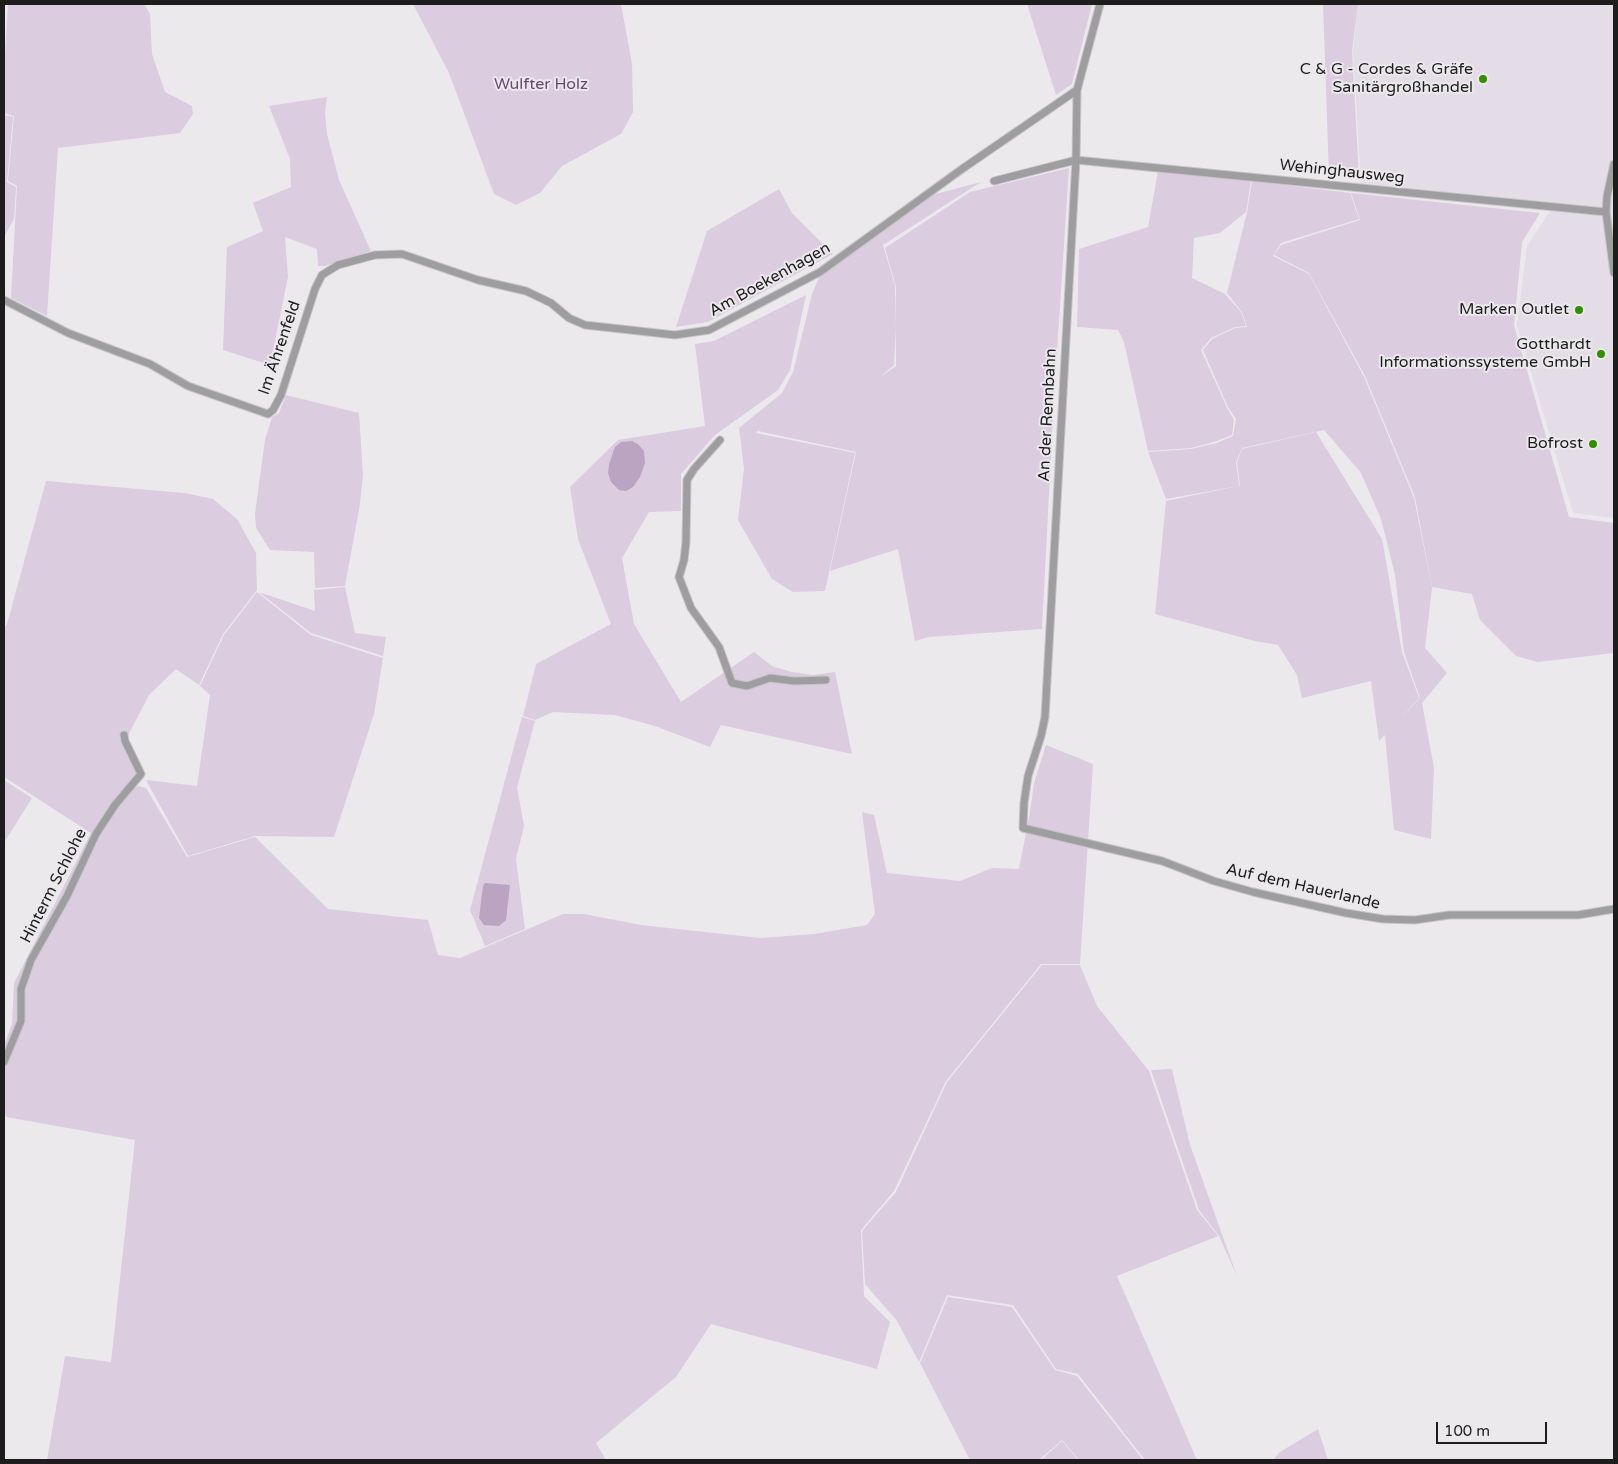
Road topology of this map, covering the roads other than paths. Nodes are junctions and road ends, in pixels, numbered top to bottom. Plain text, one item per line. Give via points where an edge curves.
1 (1100, 4) edge
2 (1077, 90) junction
3 (1076, 160) junction
4 (1614, 164) edge
5 (994, 181) dead end
6 (1606, 212) junction
7 (439, 267) joint
8 (1614, 273) edge
9 (4, 300) edge
10 (720, 440) dead end
11 (826, 680) dead end
12 (124, 735) dead end
13 (1023, 828) joint
14 (1614, 909) edge
15 (4, 1062) edge

1 - 2 street, An der Rennbahn
2 - 3 street, An der Rennbahn
2 - 7 street, Am Boekenhagen via 820,272 709,330 674,335 585,325 569,318 552,303 526,291
3 - 5 street, Wehinghausweg
3 - 6 street, Wehinghausweg
3 - 13 street, An der Rennbahn via 1045,717 1028,776
4 - 6 street
6 - 8 street
7 - 9 street, Im Ährenfeld via 402,254 375,255 338,264 322,275 281,395 268,414 188,386 150,364 68,333
10 - 11 street via 687,480 686,542 679,577 691,608 719,647 732,683 747,686 770,678
12 - 15 street, Hinterm Schlohe via 141,774 96,834 67,896 31,960 21,989 21,1021
13 - 14 street, Auf dem Hauerlande via 1162,861 1253,892 1383,919 1578,915

